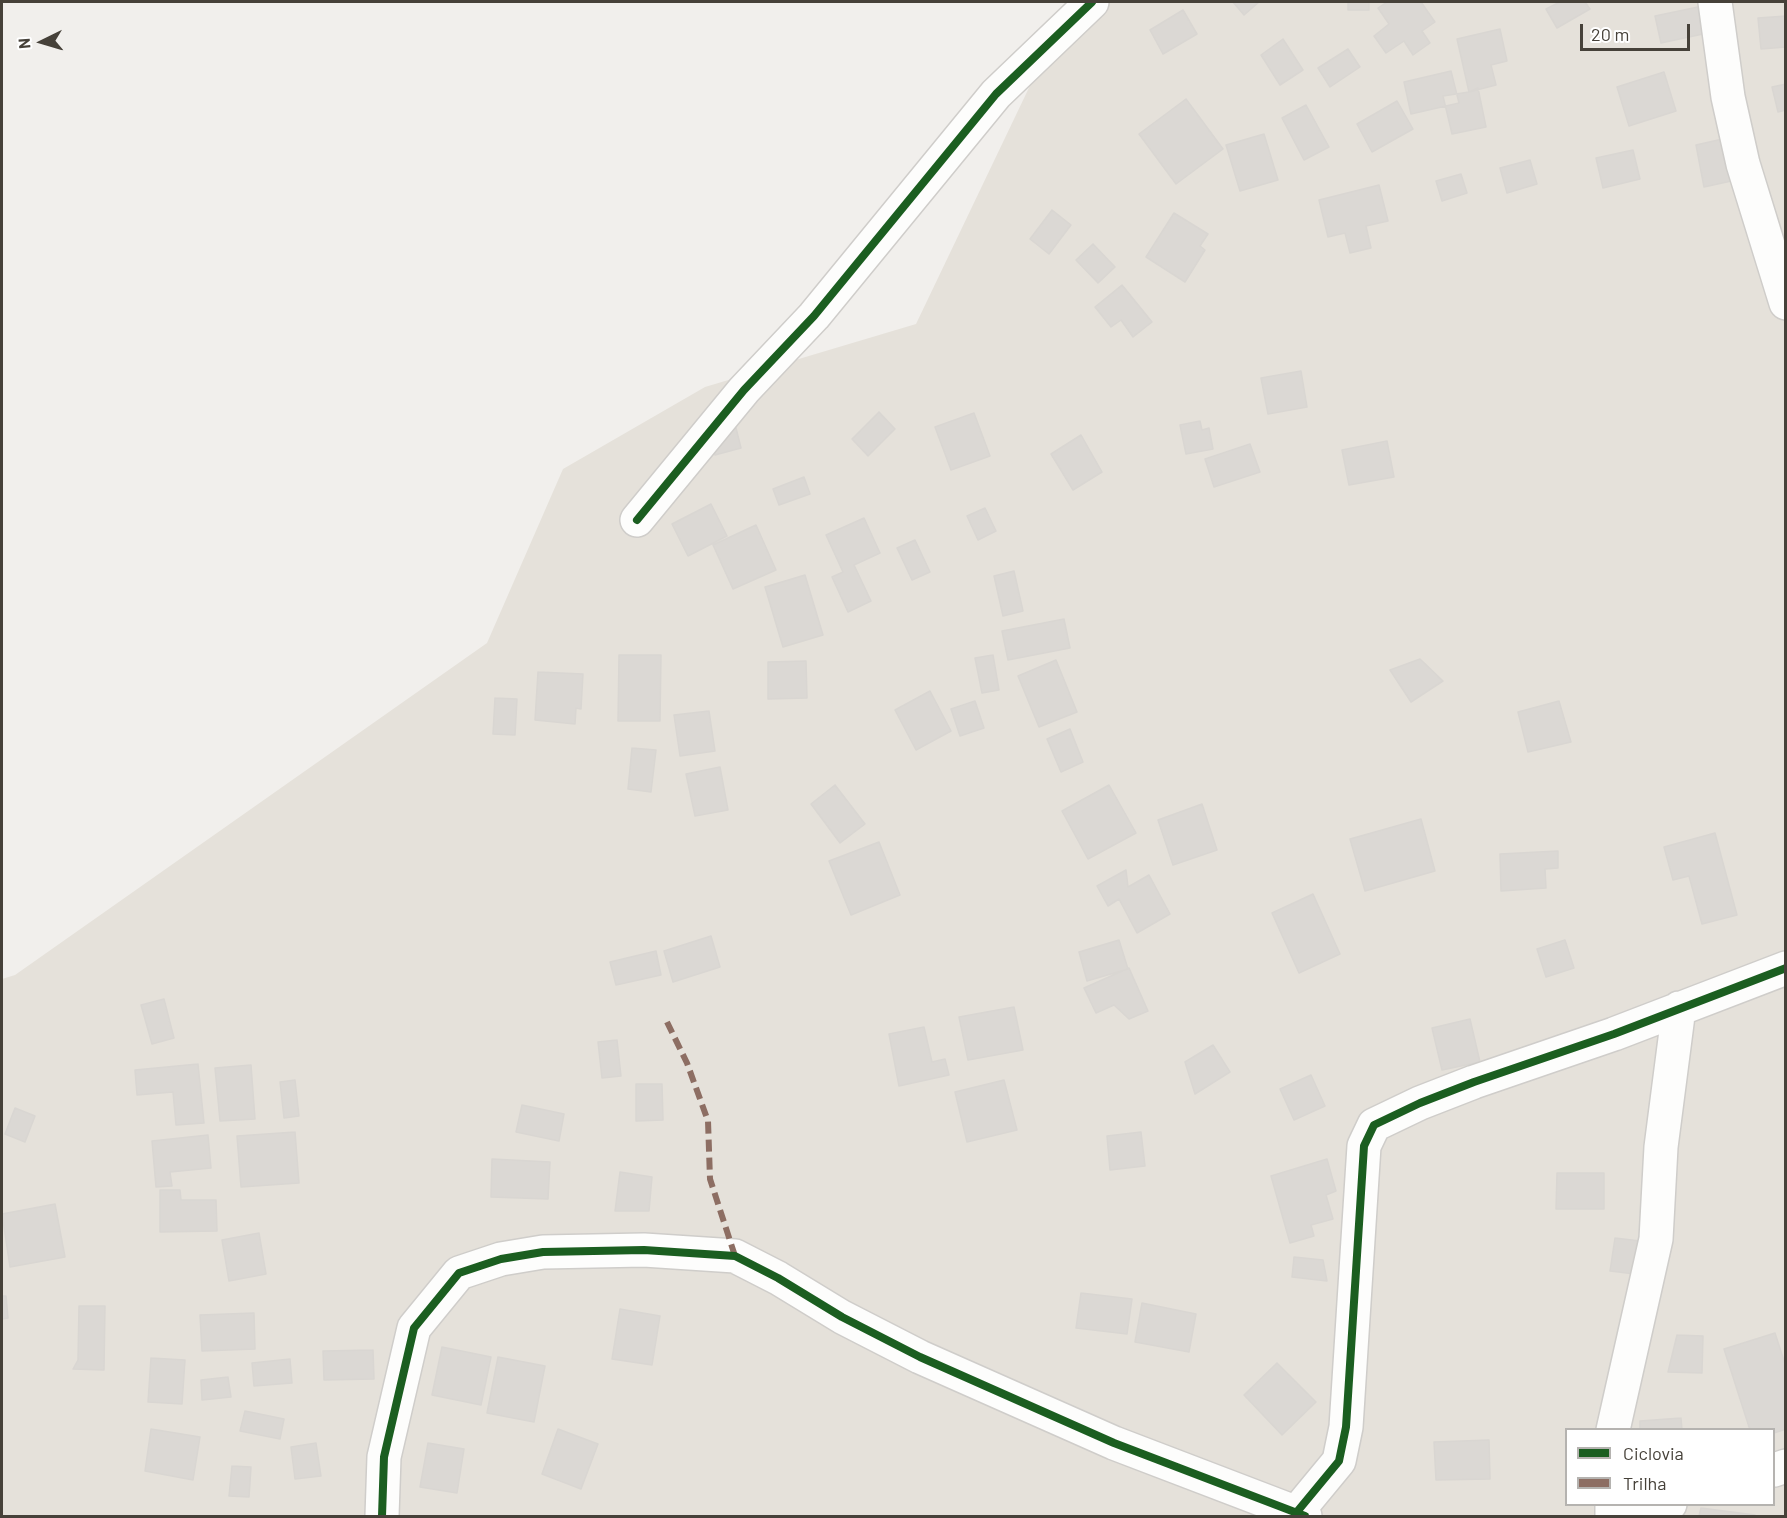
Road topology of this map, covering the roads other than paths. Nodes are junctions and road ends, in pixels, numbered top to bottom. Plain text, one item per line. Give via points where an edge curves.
1 (1092, 2) edge
2 (1715, 2) edge
3 (1785, 303) edge
4 (637, 520) dead end
5 (1785, 968) edge
6 (1680, 1008) junction
7 (1613, 1428) edge
8 (1664, 1506) edge
9 (1301, 1515) edge
10 (382, 1516) edge
11 (1635, 1516) edge

1 - 4 street via 996,94 814,316 744,390
2 - 3 street via 1728,97 1743,164
5 - 6 street
6 - 7 street via 1661,1147 1656,1239
6 - 9 street via 1474,1082 1374,1125 1364,1146 1346,1427 1339,1461
8 - 11 street
9 - 10 street via 1114,1443 920,1358 735,1256 624,1250 543,1252 501,1259 459,1274 414,1328 384,1457

